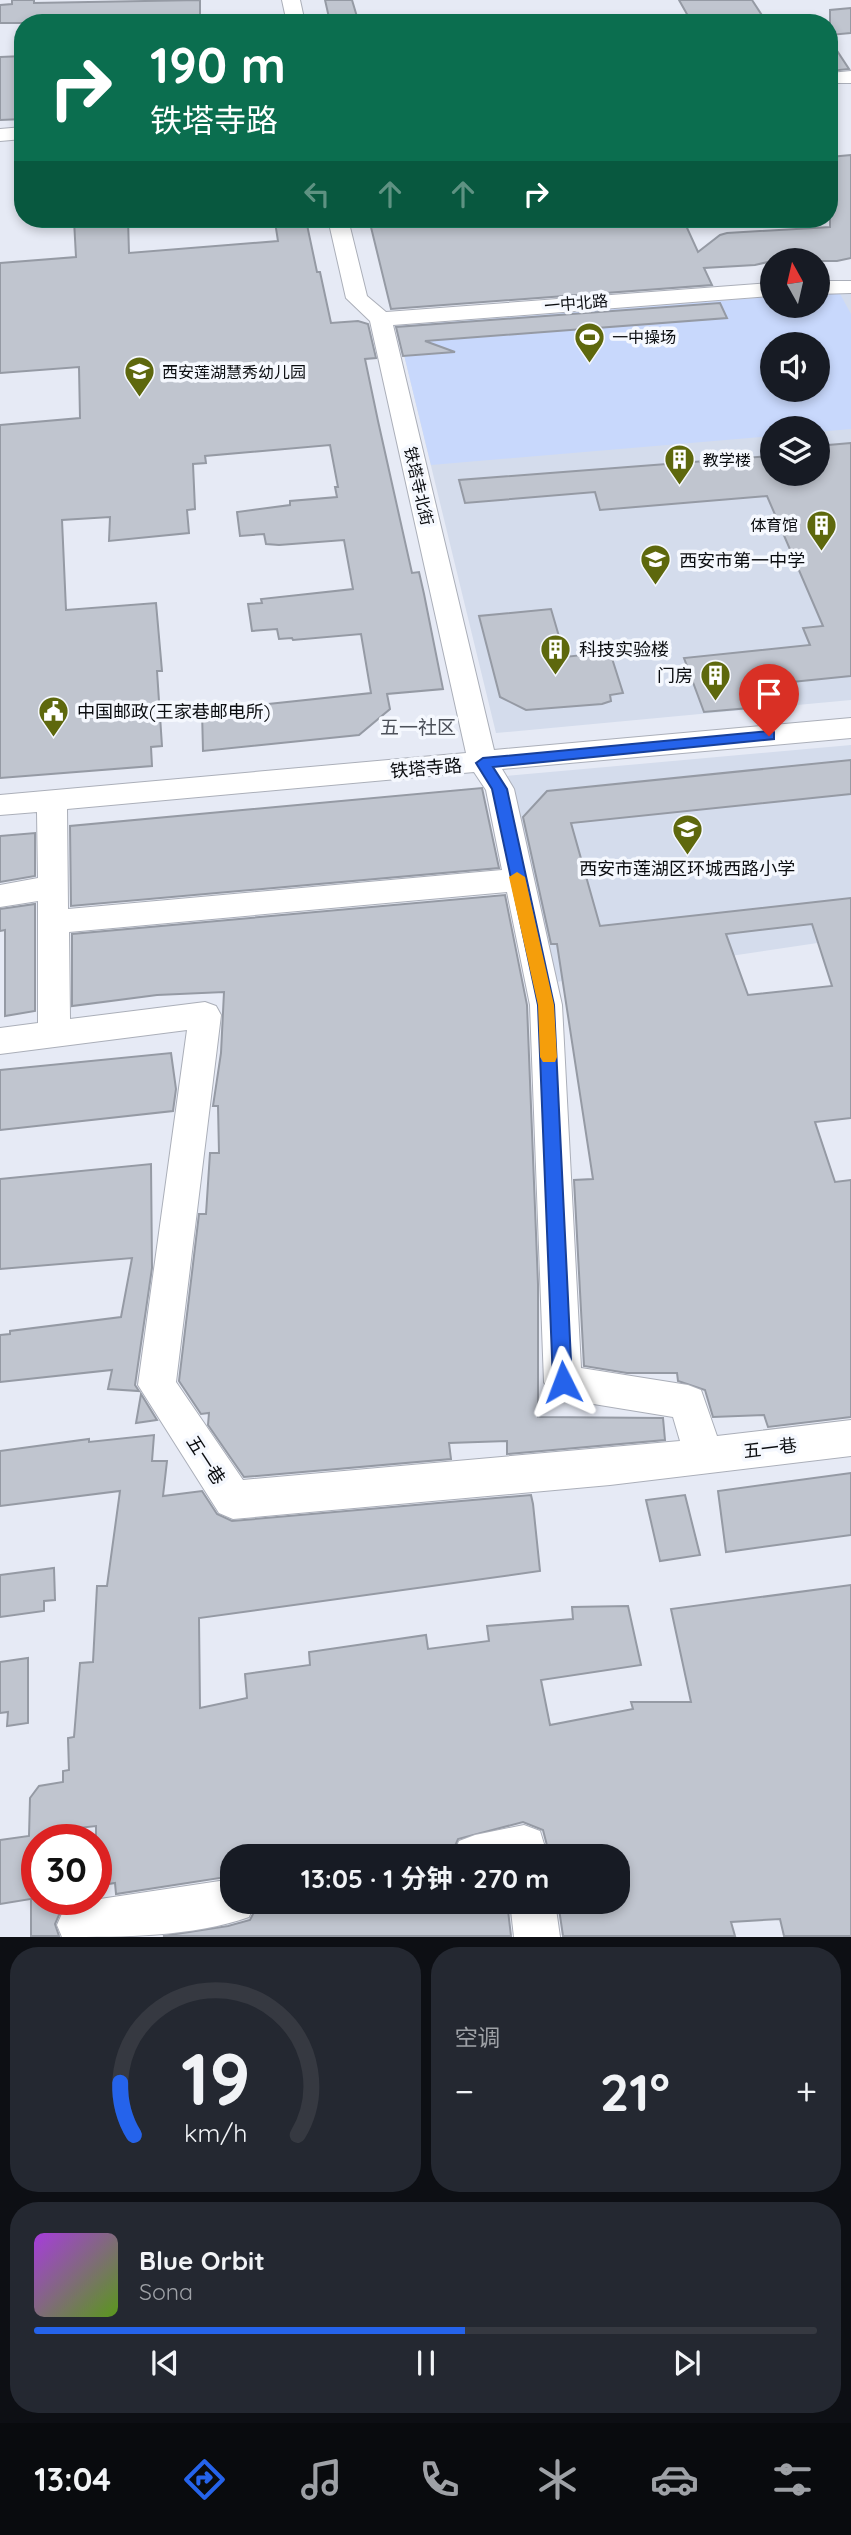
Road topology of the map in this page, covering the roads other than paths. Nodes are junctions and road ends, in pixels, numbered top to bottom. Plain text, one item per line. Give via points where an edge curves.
1 (340, 228) edge
2 (851, 287) edge
3 (830, 288) edge
4 (760, 290) edge
5 (381, 319) junction
6 (851, 728) edge
7 (483, 763) junction
8 (52, 800) junction
9 (0, 805) edge
10 (518, 880) junction
11 (53, 887) junction
12 (0, 895) edge
13 (53, 922) junction
14 (54, 1034) junction
15 (0, 1041) edge
16 (851, 1438) edge
17 (703, 1456) junction
18 (220, 1903) edge
19 (534, 1914) edge
20 (80, 1925) dead end
21 (537, 1937) edge

1 - 5 street via 357,298
2 - 3 street
4 - 5 street, 一中北路
5 - 7 street, 铁塔寺北街
6 - 7 street, 铁塔寺路 via 681,731
7 - 8 street, 铁塔寺路
7 - 10 street, 铁塔寺北街 via 500,789
8 - 9 street, 铁塔寺路
8 - 11 street
10 - 13 street
10 - 17 street, 铁塔寺北街 via 546,1005 563,1382 688,1402
11 - 12 street
11 - 13 street
13 - 14 street
14 - 15 street, 五一巷
14 - 17 street, 五一巷 via 205,1015 157,1385 233,1500
16 - 17 street, 五一巷
18 - 20 street
19 - 21 street

